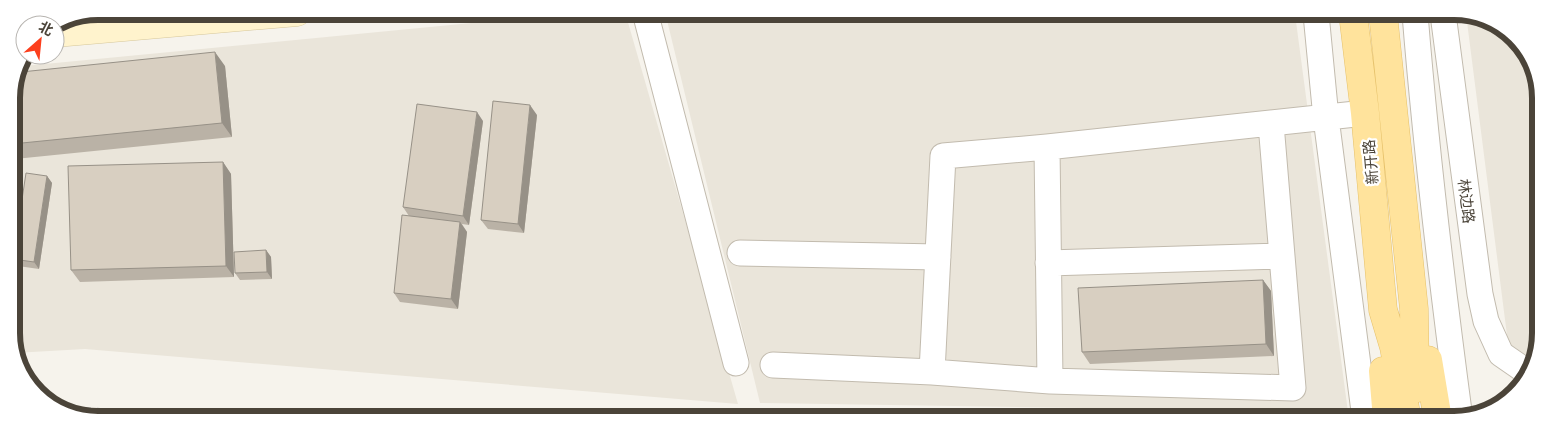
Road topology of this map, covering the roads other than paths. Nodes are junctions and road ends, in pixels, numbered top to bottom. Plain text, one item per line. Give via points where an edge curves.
1 (184, 20) edge
2 (647, 20) edge
3 (1317, 20) edge
4 (1353, 20) edge
5 (1383, 20) edge
6 (1415, 20) edge
7 (1444, 20) edge
8 (65, 28) edge
9 (1365, 113) junction
10 (1326, 118) junction
11 (1271, 124) junction
12 (1047, 147) junction
13 (740, 253) dead end
14 (1282, 256) junction
15 (938, 257) junction
16 (1048, 263) junction
17 (1414, 309) junction
18 (1383, 310) junction
19 (736, 364) dead end
20 (774, 365) dead end
21 (1523, 370) edge
22 (932, 372) junction
23 (1050, 381) junction
24 (1364, 411) edge
25 (1386, 411) edge
26 (1405, 411) edge
27 (1420, 411) edge
28 (1437, 411) edge
29 (1459, 411) edge

1 - 8 main road
2 - 19 street
3 - 10 street
4 - 9 main road, 新开路
5 - 17 main road, 新开路
6 - 29 street
7 - 21 street, 林边路 via 1486,321 1500,354
9 - 10 street
9 - 18 main road, 新开路
10 - 11 street
10 - 24 street
11 - 12 street
11 - 14 street
12 - 15 street via 944,156
12 - 16 street
13 - 15 street
14 - 16 street
14 - 23 street via 1293,388
15 - 22 street
16 - 23 street
17 - 27 main road, 新开路 via 1415,372
17 - 28 main road, 新开路 via 1430,368
18 - 25 main road, 新开路 via 1381,349
18 - 26 main road, 新开路 via 1394,347
20 - 22 street
22 - 23 street

